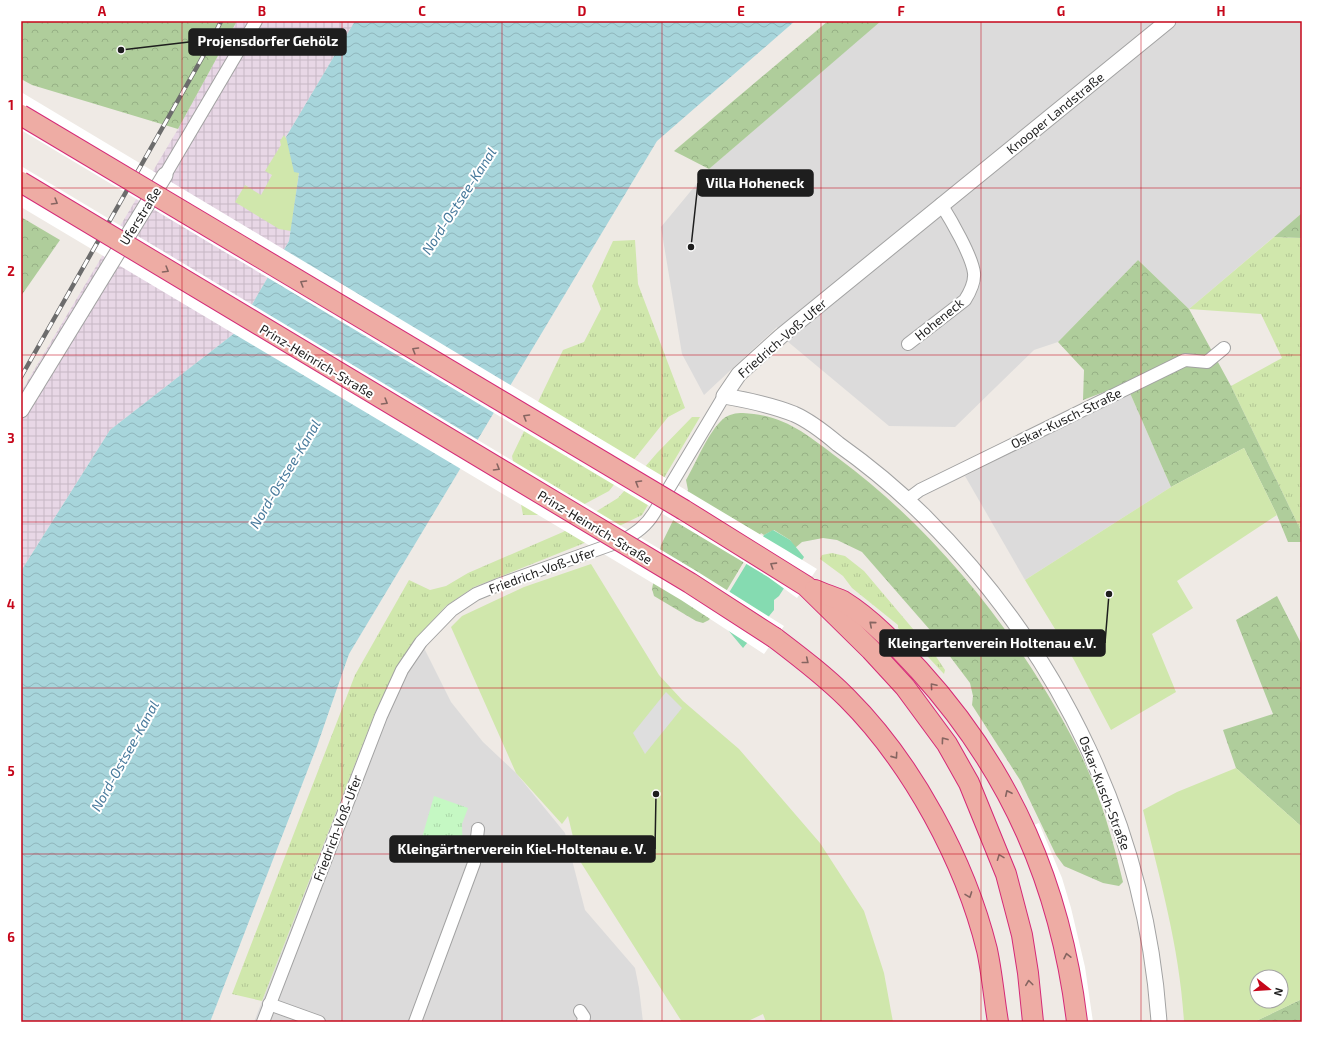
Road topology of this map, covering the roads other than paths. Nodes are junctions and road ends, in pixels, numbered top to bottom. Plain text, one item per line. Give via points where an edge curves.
1 (256, 21) edge
2 (1168, 21) edge
3 (21, 115) edge
4 (165, 175) joint
5 (21, 182) edge
6 (941, 204) junction
7 (908, 344) dead end
8 (1224, 348) dead end
9 (722, 398) junction
10 (21, 410) edge
11 (908, 499) junction
12 (806, 586) junction
13 (478, 829) dead end
14 (269, 1004) junction
15 (419, 1021) edge
16 (262, 1022) edge
17 (319, 1022) edge
18 (998, 1022) edge
19 (1033, 1022) edge
20 (1076, 1022) edge
21 (1160, 1022) edge

1 - 4 street, Uferstraße
2 - 6 street, Knooper Landstraße
12 -> 3 highway, bridge
4 - 10 street, Uferstraße
5 -> 18 highway, Prinz-Heinrich-Straße, bridge via 690,583 808,662 848,699 888,746 926,804 960,869 974,908 987,951
6 - 7 street, Hoheneck via 971,263 973,283 965,300
6 - 9 street, Friedrich-Voß-Ufer via 781,336 739,374
8 - 11 street, Oskar-Kusch-Straße via 1207,362 1184,360 920,490
9 - 11 street, Oskar-Kusch-Straße via 772,406 796,415 866,464
9 - 14 street, Friedrich-Voß-Ufer via 654,513 638,532 624,540 476,594 452,610 421,642 402,670 381,716
11 - 21 street, Oskar-Kusch-Straße via 958,549 1005,608 1042,660 1076,720 1096,763 1135,874 1149,933
19 -> 12 highway via 1022,935 1006,874 969,783 947,744 905,687
20 -> 12 highway via 1065,946 1047,884 997,772 975,739 928,680 900,650 860,613 842,601
13 - 15 street via 474,863
14 - 16 street, Friedrich-Voß-Ufer
14 - 17 street

